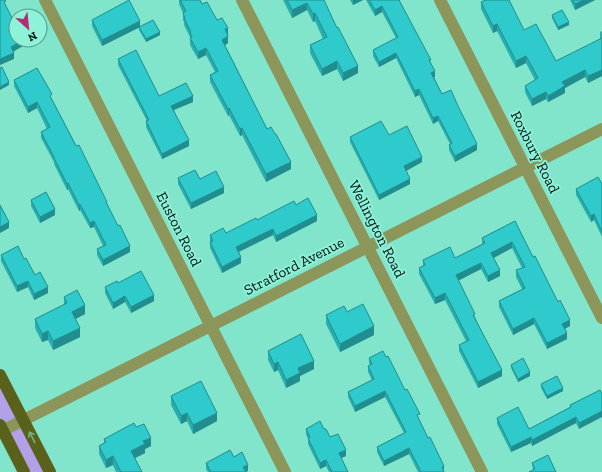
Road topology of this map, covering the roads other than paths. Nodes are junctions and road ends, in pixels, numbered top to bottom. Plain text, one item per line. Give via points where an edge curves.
1 (45, 0) edge
2 (242, 0) edge
3 (440, 0) edge
4 (602, 129) edge
5 (526, 168) junction
6 (368, 247) junction
7 (602, 318) edge
8 (211, 326) junction
9 (0, 375) edge
10 (23, 420) junction
11 (1, 429) edge
12 (24, 472) edge
13 (50, 472) edge
14 (285, 472) edge
15 (482, 472) edge

1 - 8 street, Euston Road
2 - 6 street, Wellington Road
3 - 5 street, Roxbury Road
4 - 5 street, Stratford Avenue
5 - 6 street, Stratford Avenue
5 - 7 street, Roxbury Road
6 - 8 street, Stratford Avenue
6 - 15 street, Wellington Road
8 - 10 street, Stratford Avenue
8 - 14 street, Euston Road
9 - 10 main road
10 - 11 street, Stratford Avenue
13 -> 10 main road
11 - 12 main road

